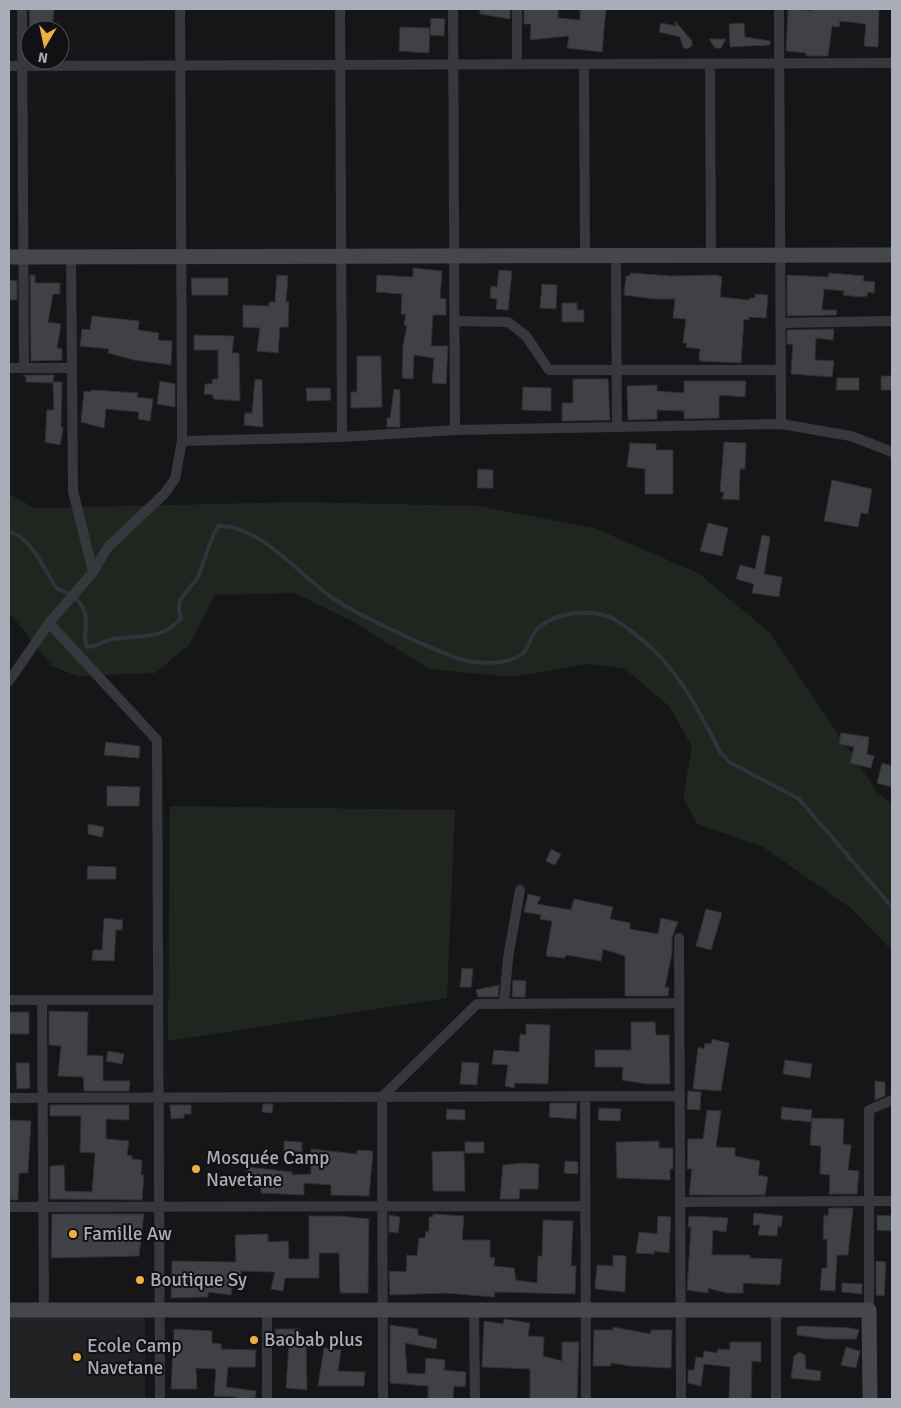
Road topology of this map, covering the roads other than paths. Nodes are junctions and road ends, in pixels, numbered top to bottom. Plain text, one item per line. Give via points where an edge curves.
1 (180, 9) edge
2 (340, 9) edge
3 (453, 9) edge
4 (517, 9) edge
5 (779, 9) edge
6 (892, 63) edge
7 (453, 64) junction
8 (517, 64) junction
9 (584, 64) junction
10 (710, 64) junction
11 (780, 64) junction
12 (180, 65) junction
13 (340, 65) junction
14 (70, 66) edge
15 (22, 70) edge
16 (780, 255) junction
17 (892, 255) edge
18 (341, 256) junction
19 (454, 256) junction
20 (585, 256) junction
21 (616, 256) junction
22 (711, 256) junction
23 (16, 257) edge
24 (71, 257) junction
25 (181, 257) junction
26 (455, 321) junction
27 (892, 321) edge
28 (782, 323) junction
29 (9, 368) edge
30 (24, 368) junction
31 (72, 368) junction
32 (617, 370) junction
33 (781, 370) junction
34 (781, 424) junction
35 (617, 427) junction
36 (455, 430) junction
37 (342, 437) junction
38 (182, 441) junction
39 (892, 452) edge
40 (93, 572) junction
41 (49, 623) junction
42 (9, 681) edge
43 (520, 890) dead end
44 (679, 938) dead end
45 (9, 1000) edge
46 (42, 1000) junction
47 (158, 1000) junction
48 (679, 1003) junction
49 (504, 1004) junction
50 (585, 1096) junction
51 (680, 1096) junction
52 (159, 1097) junction
53 (382, 1097) junction
54 (9, 1098) edge
55 (43, 1098) junction
56 (892, 1100) edge
57 (892, 1201) edge
58 (680, 1202) junction
59 (869, 1202) junction
60 (383, 1206) junction
61 (585, 1206) junction
62 (9, 1207) edge
63 (44, 1207) junction
64 (159, 1207) junction
65 (267, 1309) junction
66 (382, 1309) junction
67 (474, 1309) junction
68 (586, 1309) junction
69 (9, 1310) edge
70 (44, 1310) junction
71 (160, 1310) junction
72 (680, 1310) junction
73 (776, 1310) junction
74 (869, 1310) junction
75 (160, 1399) edge
76 (268, 1399) edge
77 (383, 1399) edge
78 (475, 1399) edge
79 (586, 1399) edge
80 (681, 1399) edge
81 (776, 1399) edge
82 (870, 1399) edge

1 - 12 street
2 - 13 street
3 - 7 street
4 - 8 street
5 - 11 street
6 - 11 street
7 - 8 street
7 - 13 street
7 - 19 street
8 - 9 street
9 - 10 street
9 - 20 street
10 - 11 street
10 - 22 street
11 - 16 street
12 - 13 street
12 - 14 street
12 - 25 street
13 - 18 street
15 - 23 street
16 - 17 street
16 - 22 street
16 - 28 street
18 - 19 street
18 - 25 street
18 - 37 street
19 - 20 street
19 - 26 street
20 - 21 street
21 - 22 street
21 - 32 street
23 - 24 street
23 - 30 street
24 - 25 street
24 - 31 street
25 - 38 street
26 - 32 street via 508,322 526,336 549,370
26 - 36 street
27 - 28 street
28 - 33 street
29 - 30 street
30 - 31 street
31 - 40 street via 73,491
32 - 33 street
32 - 35 street
33 - 34 street
34 - 35 street
34 - 39 street via 851,436
35 - 36 street
36 - 37 street
37 - 38 street
38 - 40 street via 175,480 108,547
40 - 41 street
41 - 42 street
41 - 47 street via 157,740
43 - 49 street
44 - 48 street
45 - 46 street
46 - 47 street
46 - 55 street
47 - 52 street
48 - 49 street
48 - 51 street
49 - 53 street via 477,1004
50 - 51 street
50 - 53 street
50 - 61 street
51 - 58 street
52 - 53 street
52 - 55 street
52 - 64 street
53 - 60 street
54 - 55 street
55 - 63 street
56 - 59 street via 868,1110
57 - 59 street
58 - 59 street
58 - 72 street
59 - 74 street
60 - 61 street
60 - 64 street
60 - 66 street
61 - 68 street
62 - 63 street
63 - 64 street
63 - 70 street
64 - 71 street
65 - 66 street
65 - 71 street
65 - 76 street
66 - 67 street
66 - 77 street
67 - 68 street
67 - 78 street
68 - 72 street
68 - 79 street
69 - 70 street
70 - 71 street
71 - 75 street
72 - 73 street
72 - 80 street
73 - 74 street
73 - 81 street
74 - 82 street

